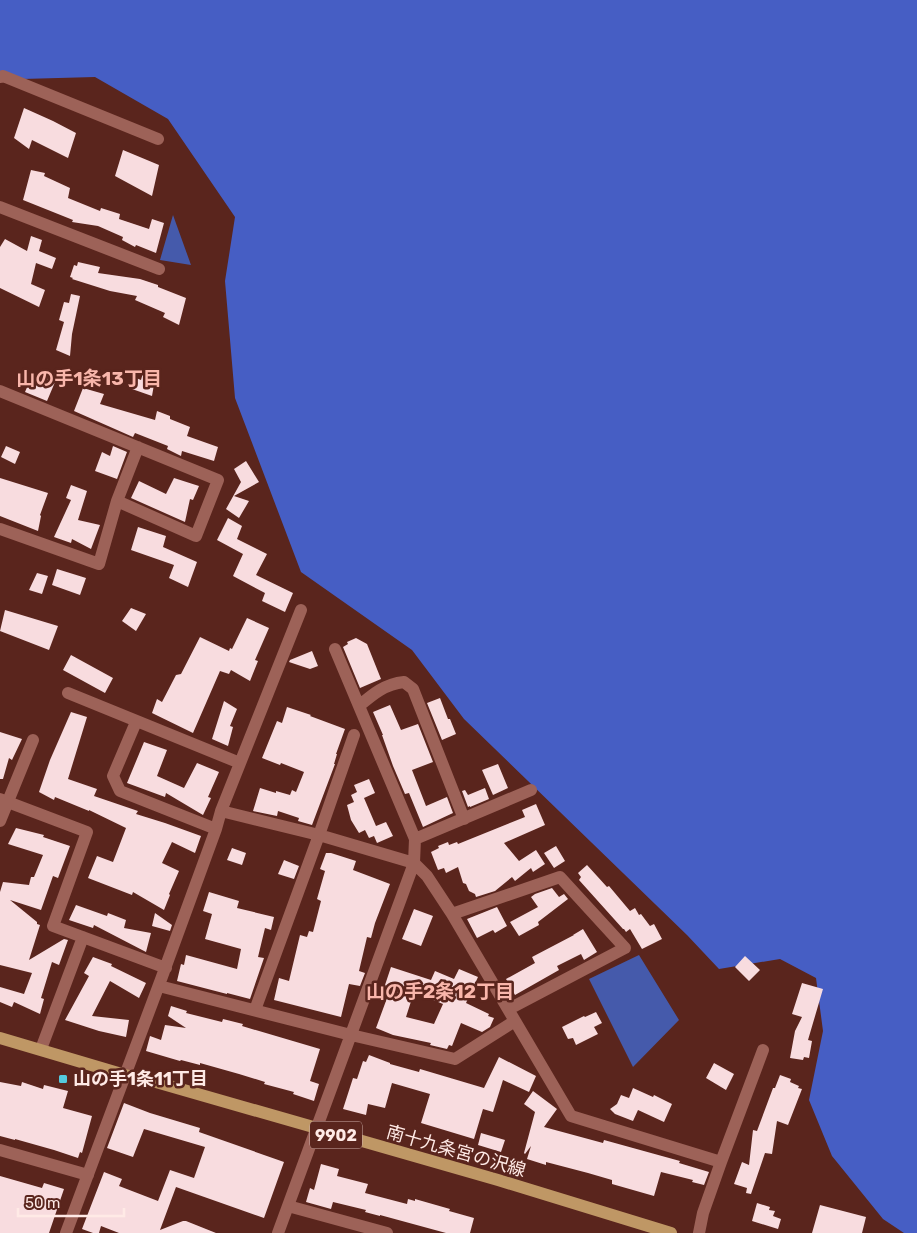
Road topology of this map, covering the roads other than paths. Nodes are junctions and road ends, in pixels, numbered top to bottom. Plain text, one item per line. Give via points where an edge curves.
1 (0, 77) edge
2 (158, 139) dead end
3 (0, 207) edge
4 (159, 269) dead end
5 (0, 391) edge
6 (138, 447) junction
7 (117, 501) junction
8 (0, 529) edge
9 (301, 610) dead end
10 (335, 650) dead end
11 (68, 693) dead end
12 (359, 706) junction
13 (136, 722) junction
14 (354, 735) dead end
15 (33, 740) dead end
16 (240, 763) junction
17 (531, 790) dead end
18 (4, 800) edge
19 (221, 811) junction
20 (464, 818) junction
21 (0, 821) edge
22 (216, 829) junction
23 (319, 835) junction
24 (415, 839) junction
25 (414, 863) junction
26 (452, 914) junction
27 (83, 937) junction
28 (166, 968) junction
29 (159, 986) junction
30 (255, 1010) junction
31 (509, 1010) junction
32 (515, 1021) junction
33 (351, 1035) junction
34 (0, 1038) edge
35 (41, 1050) junction
36 (763, 1050) dead end
37 (125, 1075) junction
38 (316, 1129) junction
39 (0, 1150) edge
40 (721, 1162) junction
41 (88, 1175) junction
42 (288, 1206) junction
43 (66, 1233) edge
44 (278, 1233) edge
45 (387, 1233) edge
46 (671, 1233) edge
47 (699, 1233) edge

1 - 2 street
3 - 4 street
5 - 6 street
6 - 7 street
6 - 7 street via 218,480 196,536
7 - 8 street via 99,564
9 - 16 street
10 - 12 street
11 - 13 street
12 - 20 street via 394,683 404,682 412,689
12 - 24 street
13 - 16 street
13 - 22 street via 113,776 120,791
14 - 23 street
15 - 18 street
16 - 19 street
17 - 20 street
18 - 21 street
18 - 27 street via 87,832 53,926
19 - 22 street
19 - 23 street
20 - 24 street
22 - 28 street
23 - 25 street
23 - 30 street
24 - 25 street
25 - 26 street via 427,876
25 - 33 street
26 - 31 street
26 - 31 street via 560,877 625,948
27 - 28 street
27 - 35 street
28 - 29 street
29 - 30 street
29 - 37 street
30 - 33 street
31 - 32 street
32 - 33 street via 455,1059
32 - 40 street via 571,1116
33 - 38 street
34 - 35 main road, 南十九条宮の沢線 / 9902
35 - 37 main road, 南十九条宮の沢線 / 9902
36 - 40 street
37 - 38 main road, 南十九条宮の沢線 / 9902
37 - 41 street
38 - 42 street
38 - 46 main road, 南十九条宮の沢線 / 9902
39 - 41 street
40 - 47 street
41 - 43 street
42 - 44 street
42 - 45 street

